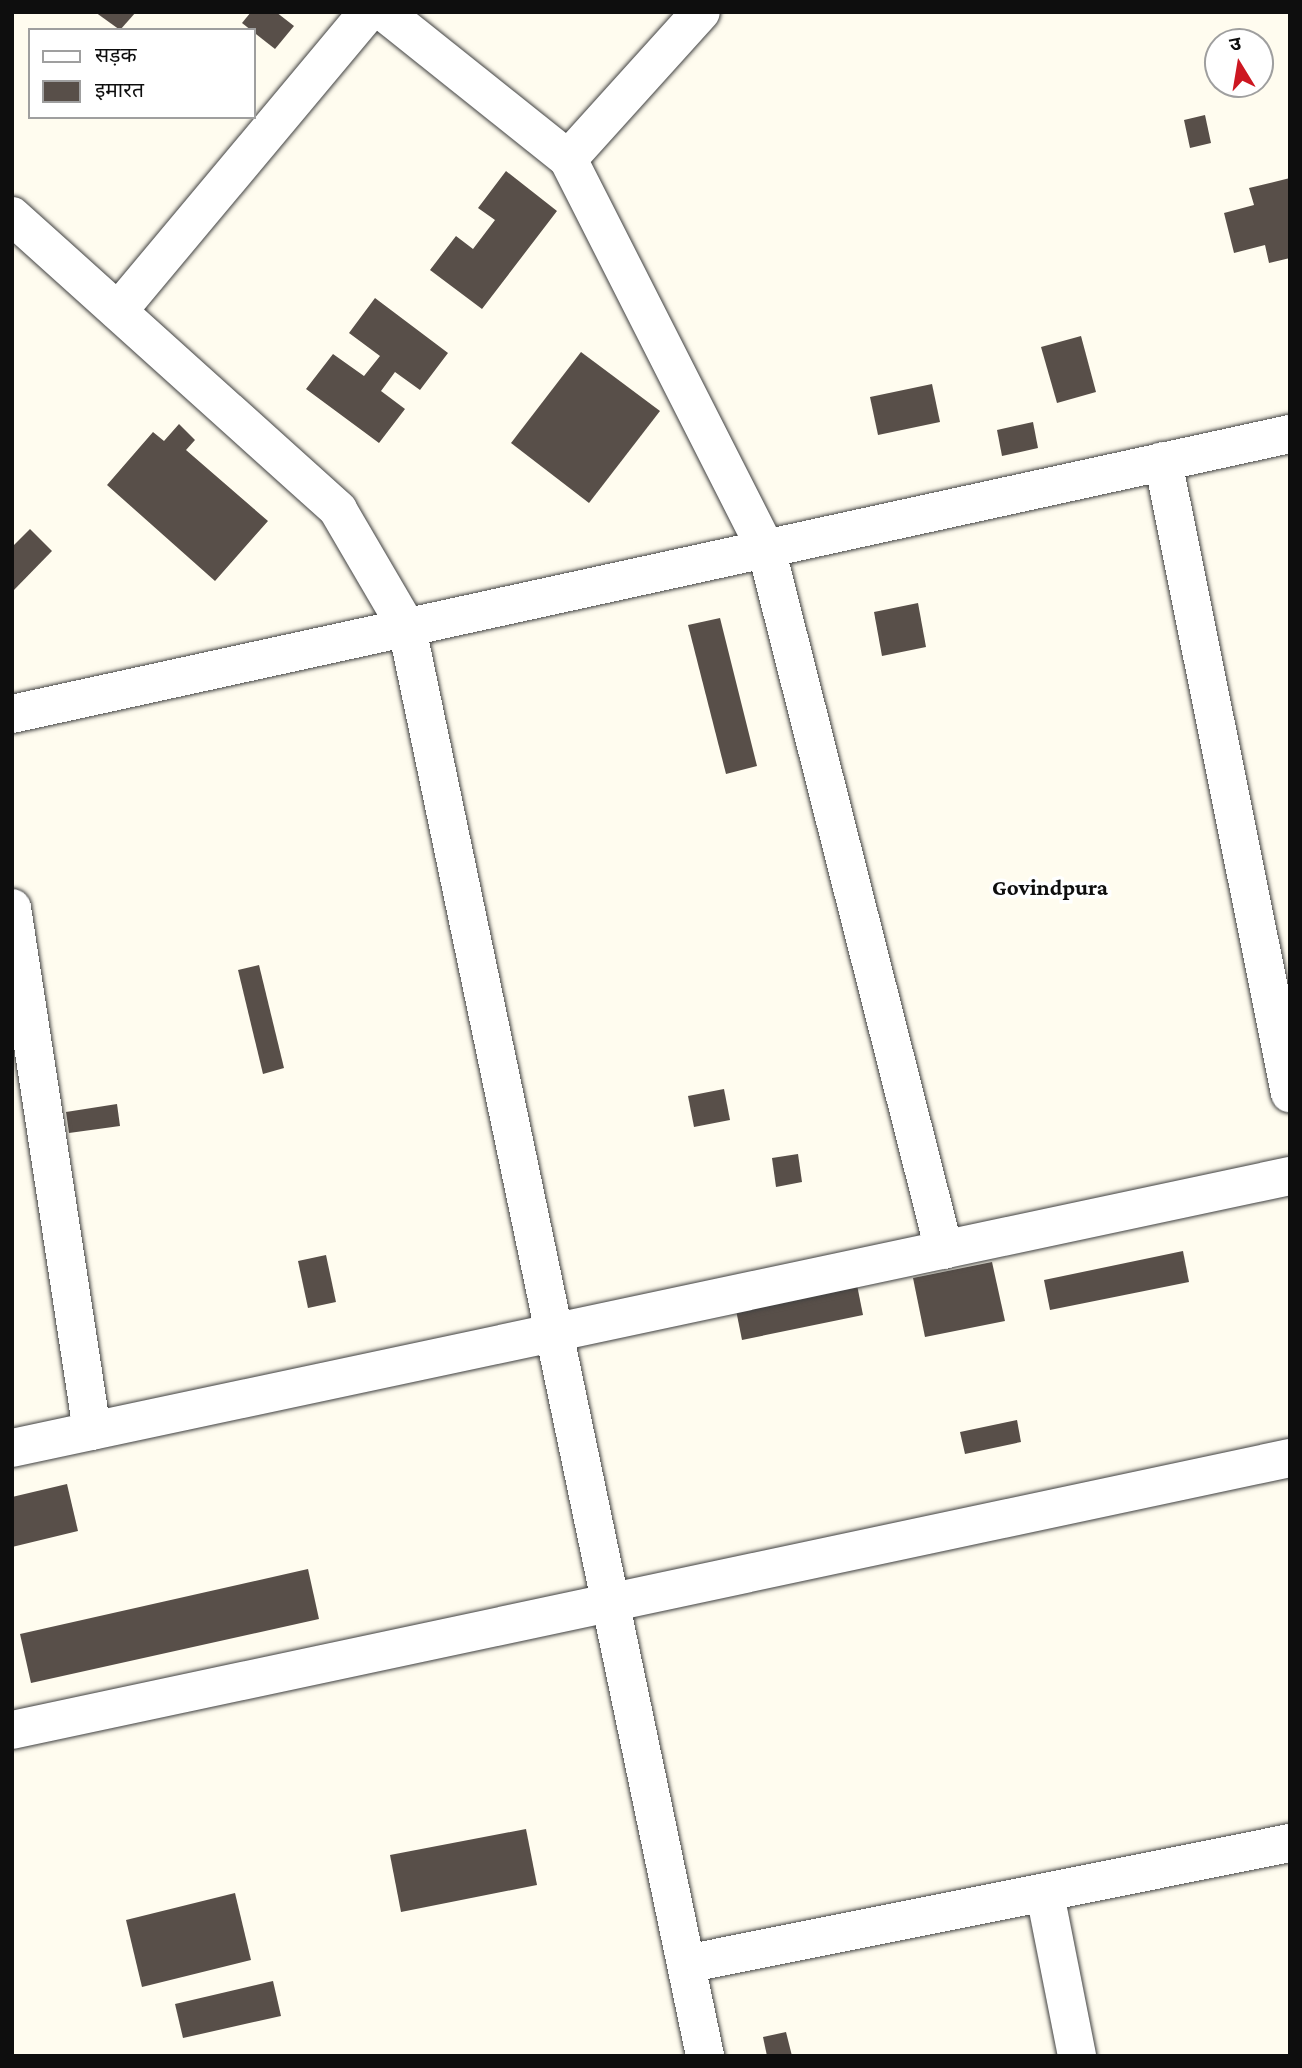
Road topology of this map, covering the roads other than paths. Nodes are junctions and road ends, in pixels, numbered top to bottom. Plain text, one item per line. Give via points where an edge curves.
1 (368, 12) edge
2 (384, 12) edge
3 (701, 12) edge
4 (568, 159) junction
5 (12, 216) edge
6 (118, 311) junction
7 (1290, 434) edge
8 (1163, 461) junction
9 (767, 552) junction
10 (407, 628) junction
11 (12, 714) edge
12 (12, 908) edge
13 (1290, 1093) edge
14 (1290, 1176) edge
15 (944, 1250) junction
16 (555, 1334) junction
17 (92, 1431) junction
18 (12, 1448) edge
19 (1290, 1458) edge
20 (611, 1603) junction
21 (12, 1730) edge
22 (1290, 1843) edge
23 (1045, 1894) junction
24 (686, 1964) junction
25 (705, 2056) edge
26 (1077, 2056) edge

1 - 6 street
2 - 4 street
3 - 4 street
4 - 9 street
5 - 6 street
6 - 10 street via 338,510
7 - 8 street
8 - 9 street
8 - 13 street
9 - 10 street
9 - 15 street
10 - 11 street
10 - 16 street
12 - 17 street
14 - 15 street
15 - 16 street
16 - 17 street
16 - 20 street
17 - 18 street
19 - 20 street
20 - 21 street
20 - 24 street
22 - 23 street
23 - 24 street
23 - 26 street
24 - 25 street

